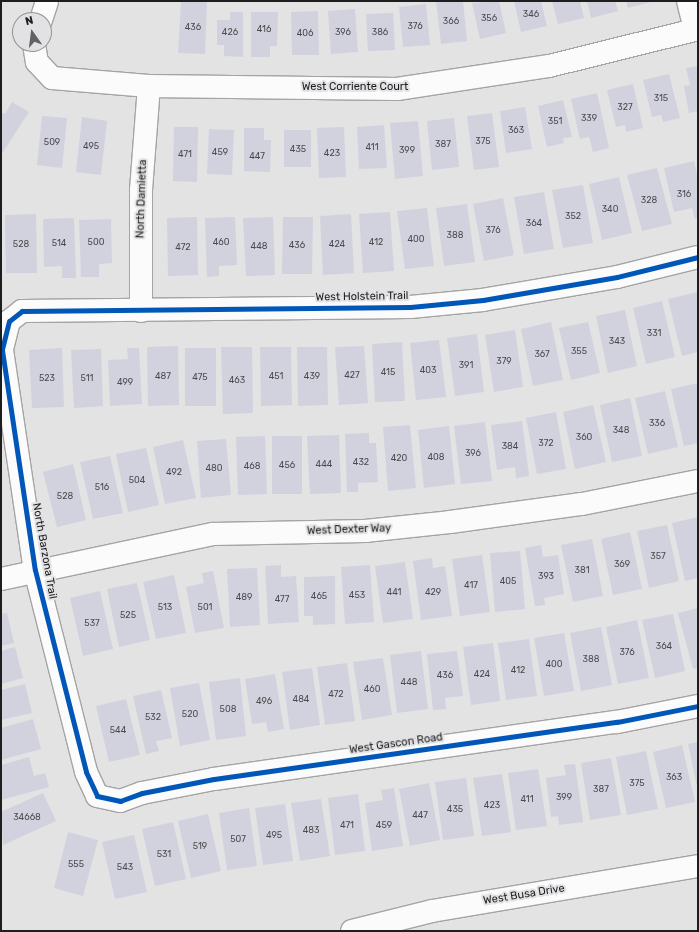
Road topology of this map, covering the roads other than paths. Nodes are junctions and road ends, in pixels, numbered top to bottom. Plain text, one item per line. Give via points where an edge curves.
1 (47, 1) edge
2 (688, 1) edge
3 (44, 12) edge
4 (697, 29) edge
5 (35, 53) edge
6 (149, 86) junction
7 (698, 257) edge
8 (22, 311) joint
9 (141, 311) junction
10 (698, 481) edge
11 (35, 570) junction
12 (1, 579) edge
13 (698, 706) edge
14 (97, 796) joint
15 (698, 866) edge
16 (352, 931) edge

1 - 3 street
2 - 4 street
4 - 6 street, West Corriente Court via 549,66 397,89
5 - 6 street, West Corriente Court via 52,78
6 - 9 street, North Damietta via 141,190
7 - 9 street, West Holstein Trail via 617,277 483,300 418,306
8 - 9 street, West Holstein Trail
8 - 11 street, North Barzona Trail via 9,321 2,350
10 - 11 street, West Dexter Way via 582,504 450,522 365,531 213,534
11 - 12 street, West Dexter Way
11 - 14 street, North Barzona Trail via 86,772
13 - 14 street, West Gascon Road via 617,722 214,779 142,793 120,801
15 - 16 street, West Busa Drive via 432,911

